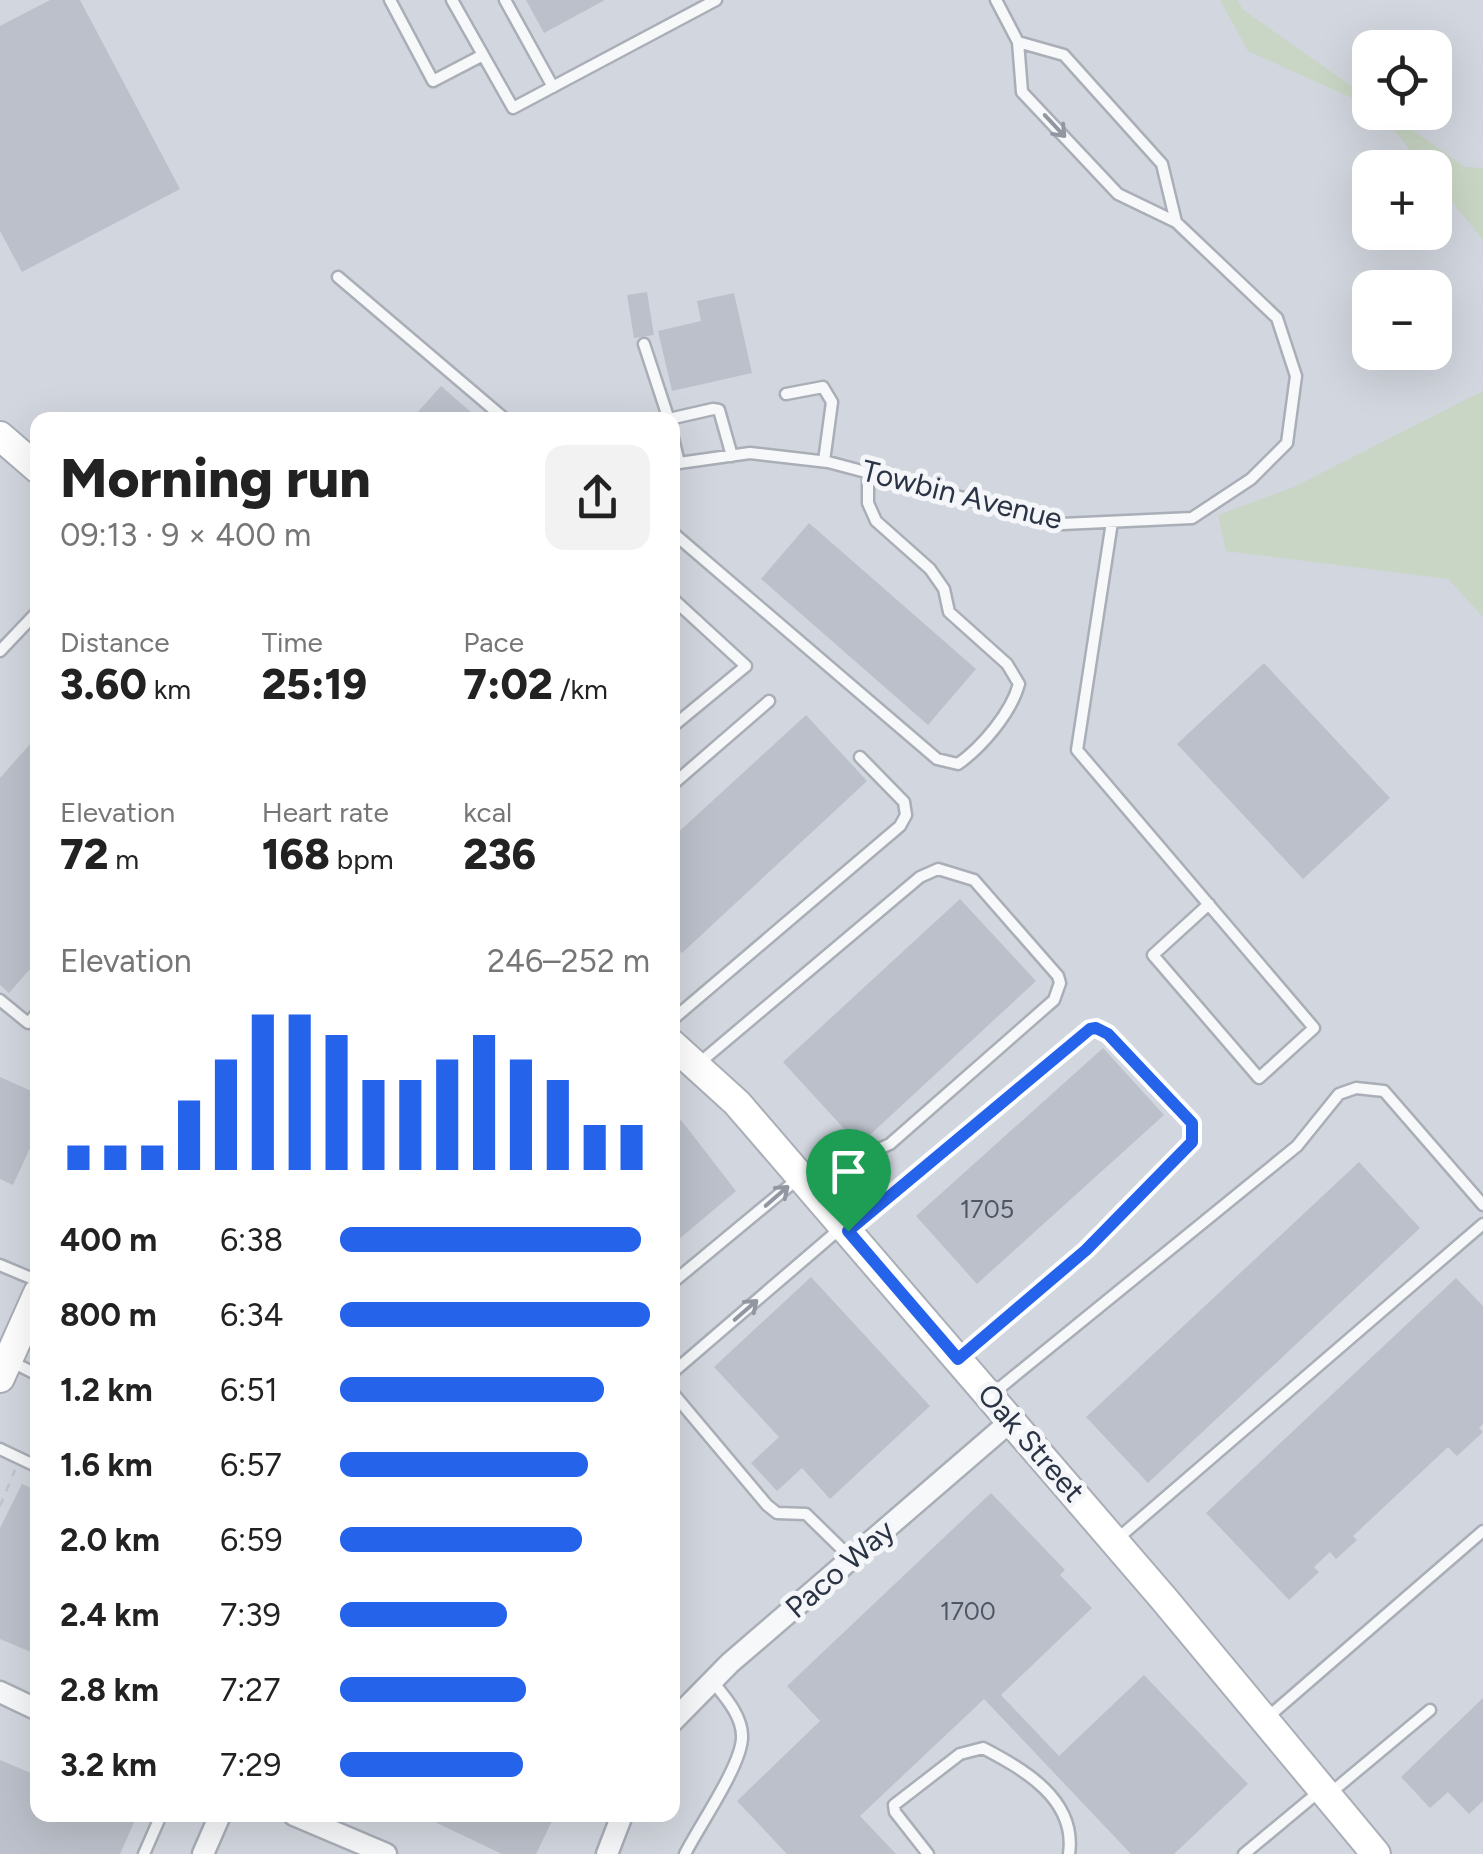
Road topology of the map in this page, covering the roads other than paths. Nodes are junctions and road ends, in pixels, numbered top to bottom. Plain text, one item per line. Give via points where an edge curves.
1 (390, 0) edge
2 (452, 0) edge
3 (505, 0) edge
4 (716, 0) edge
5 (996, 0) edge
6 (1018, 42) junction
7 (483, 55) junction
8 (553, 87) junction
9 (1176, 222) junction
10 (338, 277) dead end
11 (644, 344) dead end
12 (786, 394) dead end
13 (497, 412) edge
14 (666, 412) edge
15 (680, 417) edge
16 (0, 436) edge
17 (732, 456) junction
18 (824, 461) junction
19 (30, 462) edge
20 (680, 463) edge
21 (868, 472) junction
22 (1112, 522) junction
23 (680, 539) edge
24 (680, 605) edge
25 (30, 620) edge
26 (0, 651) edge
27 (769, 701) dead end
28 (680, 720) edge
29 (860, 757) dead end
30 (680, 778) edge
31 (1208, 904) junction
32 (0, 1000) edge
33 (680, 1013) edge
34 (28, 1023) edge
35 (680, 1052) edge
36 (807, 1184) junction
37 (1483, 1206) edge
38 (1483, 1224) edge
39 (846, 1228) junction
40 (0, 1265) edge
41 (680, 1277) edge
42 (30, 1278) edge
43 (30, 1311) edge
44 (958, 1359) junction
45 (680, 1366) edge
46 (3, 1370) edge
47 (30, 1374) edge
48 (990, 1396) junction
49 (680, 1402) edge
50 (1012, 1420) junction
51 (0, 1449) edge
52 (30, 1463) edge
53 (1483, 1532) edge
54 (1114, 1540) junction
55 (851, 1558) junction
56 (713, 1682) junction
57 (0, 1692) edge
58 (30, 1706) edge
59 (680, 1709) edge
60 (1430, 1710) dead end
61 (1265, 1720) junction
62 (1324, 1792) junction
63 (159, 1822) edge
64 (217, 1822) edge
65 (311, 1822) edge
66 (620, 1822) edge
67 (610, 1853) edge
68 (144, 1854) edge
69 (203, 1854) edge
70 (386, 1854) edge
71 (685, 1854) edge
72 (928, 1854) edge
73 (1069, 1854) edge
74 (1244, 1854) edge
75 (1376, 1854) edge

1 - 7 lane via 433,81
2 - 7 lane
3 - 8 lane
4 - 8 lane
5 - 6 lane
6 - 9 lane via 1064,55 1162,164
6 -> 9 lane via 1022,92 1118,194
7 - 8 lane via 513,108
9 - 22 lane, Towbin Avenue via 1277,318 1296,376 1287,443 1251,479 1192,518
10 - 13 lane
11 - 14 lane
12 - 18 lane via 823,387 832,402
15 - 17 lane via 719,410
16 - 19 street
17 - 18 lane, Towbin Avenue
17 - 20 lane, Towbin Avenue
18 - 21 lane, Towbin Avenue
21 - 22 lane, Towbin Avenue via 1062,524
21 - 23 lane via 876,521 930,569 949,612 1007,664 1018,684 1015,699 958,764 937,759
22 - 31 lane via 1077,750
24 - 28 lane via 746,666
25 - 26 lane
27 - 30 lane
29 - 33 lane via 904,802 900,826
31 - 31 lane via 1314,1028 1259,1078 1152,955
32 - 34 lane
35 - 36 street, Oak Street via 737,1102
35 - 36 lane via 920,877 938,869 974,880 1058,976 1054,1000 890,1144
36 - 39 street, Oak Street
41 -> 36 lane
37 - 48 lane via 1384,1091 1339,1094 1298,1146
38 - 54 lane
39 - 44 street, Oak Street
39 - 44 lane via 1090,1029 1108,1034 1192,1123 1187,1150 1086,1250
45 -> 39 lane
40 - 42 lane
43 - 46 street
44 - 48 street, Oak Street
46 - 47 lane
48 - 50 street, Oak Street
49 - 55 lane via 767,1505 806,1514
50 - 54 street, Oak Street
50 - 55 street, Paco Way
51 - 52 lane
53 - 61 lane
54 - 61 street, Oak Street
55 - 56 street, Paco Way
56 - 59 street, Paco Way
56 - 71 lane via 733,1707 742,1736 736,1761
57 - 58 street
60 - 62 lane
61 - 62 street, Oak Street
62 - 74 lane
62 - 75 street, Oak Street
63 - 68 lane
64 - 69 street
65 - 70 street
66 - 67 street
72 - 73 lane via 894,1805 960,1754 983,1748 1030,1773 1055,1800

